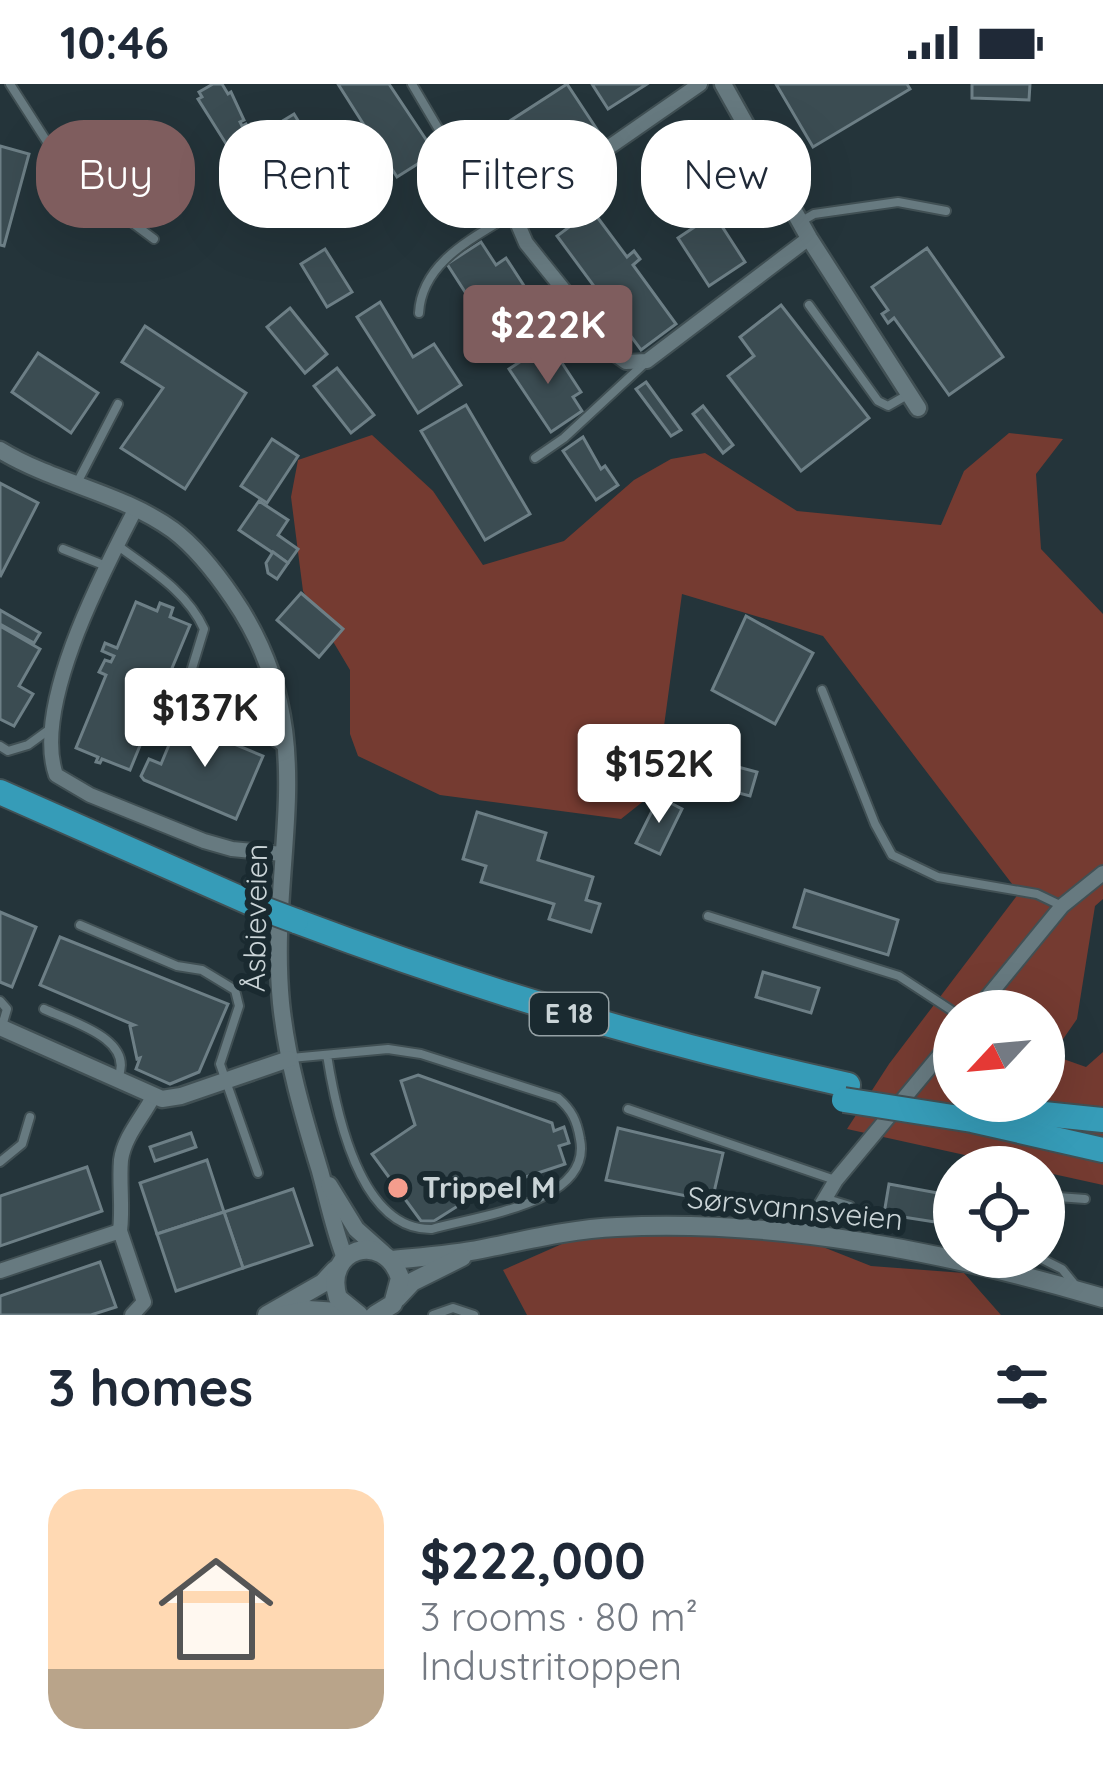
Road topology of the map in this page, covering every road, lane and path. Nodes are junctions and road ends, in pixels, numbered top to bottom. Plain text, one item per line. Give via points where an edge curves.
1 (10, 84) edge
2 (412, 84) edge
3 (700, 84) edge
4 (723, 84) edge
5 (433, 120) edge
6 (743, 120) edge
7 (617, 142) edge
8 (946, 211) dead end
9 (491, 228) edge
10 (520, 228) edge
11 (805, 230) junction
12 (154, 239) dead end
13 (809, 304) dead end
14 (419, 313) dead end
15 (647, 361) junction
16 (914, 401) joint
17 (118, 404) dead end
18 (0, 450) edge
19 (535, 458) dead end
20 (75, 486) junction
21 (135, 510) junction
22 (117, 545) junction
23 (63, 549) dead end
24 (107, 567) junction
25 (822, 690) dead end
26 (51, 728) junction
27 (0, 746) edge
28 (288, 752) junction
29 (0, 792) edge
30 (0, 810) edge
31 (282, 854) junction
32 (1103, 873) edge
33 (1062, 906) junction
34 (708, 916) dead end
35 (263, 917) junction
36 (80, 925) dead end
37 (993, 990) edge
38 (933, 998) edge
39 (0, 1001) edge
40 (44, 1009) dead end
41 (1, 1027) edge
42 (327, 1055) junction
43 (289, 1058) junction
44 (933, 1063) edge
45 (117, 1079) junction
46 (224, 1080) junction
47 (153, 1097) junction
48 (933, 1107) edge
49 (628, 1109) dead end
50 (30, 1117) dead end
51 (1065, 1118) edge
52 (1103, 1120) edge
53 (1005, 1122) edge
54 (1029, 1122) edge
55 (1103, 1134) edge
56 (1103, 1150) edge
57 (0, 1162) edge
58 (319, 1169) junction
59 (258, 1173) dead end
60 (836, 1180) junction
61 (825, 1198) junction
62 (1065, 1198) edge
63 (1085, 1199) dead end
64 (850, 1205) dead end
65 (120, 1231) junction
66 (804, 1234) junction
67 (478, 1250) junction
68 (933, 1253) edge
69 (387, 1257) junction
70 (342, 1262) junction
71 (0, 1271) edge
72 (1065, 1273) edge
73 (1038, 1278) edge
74 (1079, 1291) junction
75 (397, 1298) junction
76 (1103, 1298) edge
77 (356, 1314) edge
78 (379, 1314) edge
79 (131, 1315) edge
80 (267, 1315) edge
81 (284, 1315) edge
82 (433, 1315) edge
83 (474, 1315) edge

1 - 12 lane via 87,189
2 - 5 lane
3 - 7 street
4 - 6 street
8 - 11 lane via 898,202 814,214
9 - 14 lane via 432,272
10 - 15 street via 616,355
11 - 15 street
11 - 16 street
13 - 16 lane via 878,401
15 - 19 lane
17 - 20 lane
18 - 20 street, Åsbieveien
20 - 21 street, Åsbieveien
21 - 22 street
21 - 28 street, Åsbieveien via 202,557 245,615 274,673
22 - 24 street
22 - 28 lane via 176,590 204,629 183,698 255,728
23 - 24 lane
24 - 26 street via 58,683
25 - 33 lane via 892,855 938,877
26 - 27 lane via 28,745
26 - 31 street via 53,767 65,783 204,841
28 - 31 street, Åsbieveien
29 - 35 highway, E 18
30 - 35 highway, E 18
31 - 43 street, Åsbieveien via 278,957
32 - 33 street
33 - 37 street
34 - 38 lane via 899,976
35 - 48 highway, E 18, bridge via 473,1002 702,1069
36 - 46 lane via 235,990
39 - 41 lane via 7,1009
40 - 45 lane via 119,1051
41 - 45 street
42 - 42 lane via 355,1160 371,1195 398,1222 432,1229 540,1198 579,1170 578,1123 558,1098 421,1054
42 - 43 lane
43 - 46 street
43 - 58 street, Åsbieveien
44 - 60 street
45 - 47 street
46 - 47 street
46 - 59 lane
47 - 65 street via 122,1160
49 - 60 lane
50 - 57 lane via 22,1144
51 - 52 highway, E 18
53 - 56 highway, E 18
54 - 55 highway, E 18
58 - 69 street, Åsbieveien via 356,1229
58 - 70 street, Åsbieveien
60 - 61 street
61 - 64 lane
61 - 66 street
62 - 63 lane
65 - 71 street
65 - 79 street via 144,1302
66 - 67 main road, Sørsvannsveien via 618,1227
66 - 68 main road, Sørsvannsveien
67 - 69 main road, Sørsvannsveien
67 - 75 main road, Sørsvannsveien via 412,1282
69 - 70 main road, Sørsvannsveien via 363,1250
69 - 75 main road via 400,1278
70 - 77 main road via 334,1288
70 - 80 main road via 323,1283
72 - 74 lane
73 - 74 main road, Sørsvannsveien
74 - 76 main road, Sørsvannsveien
75 - 78 main road, Sørsvannsveien
77 - 81 main road
82 - 83 lane via 453,1308

